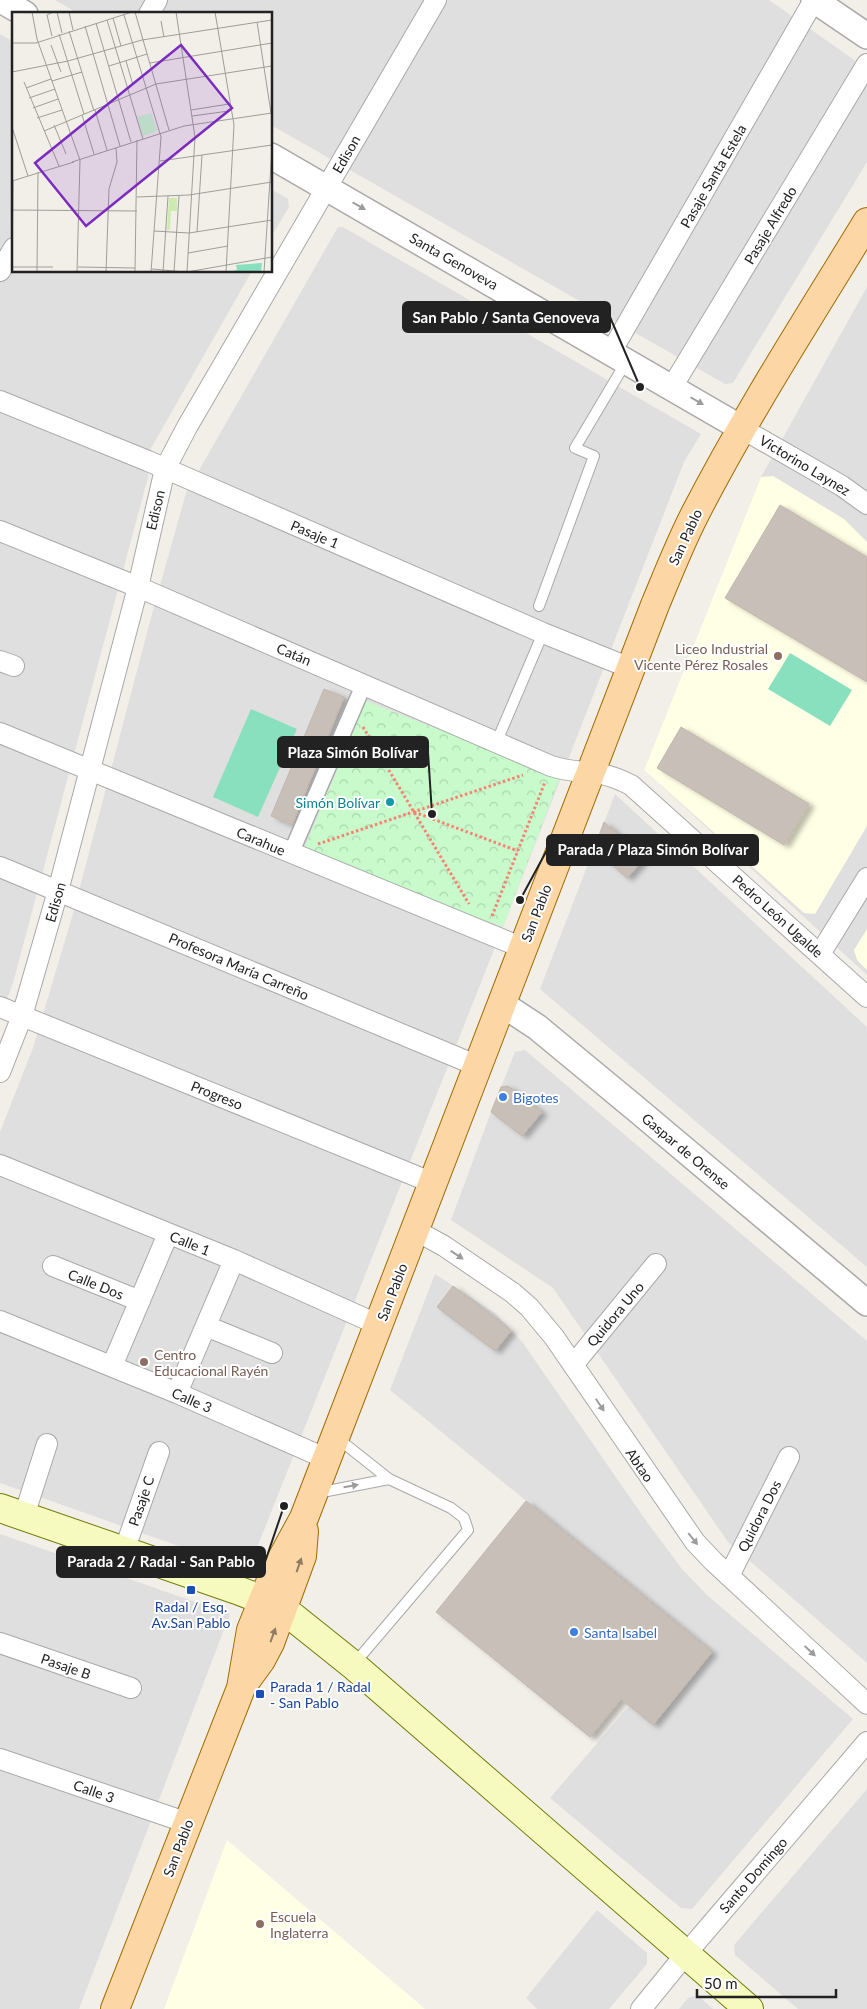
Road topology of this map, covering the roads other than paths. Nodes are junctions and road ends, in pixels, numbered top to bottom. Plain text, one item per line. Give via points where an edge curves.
1 (1, 0) edge
2 (157, 0) edge
3 (436, 0) edge
4 (814, 0) edge
5 (22, 12) edge
6 (150, 12) edge
7 (863, 30) edge
8 (867, 64) edge
9 (272, 157) edge
10 (326, 188) junction
11 (867, 222) edge
12 (12, 251) edge
13 (0, 272) edge
14 (619, 356) junction
15 (672, 387) junction
16 (0, 401) edge
17 (741, 428) junction
18 (165, 469) junction
19 (867, 504) edge
20 (0, 531) edge
21 (138, 587) junction
22 (539, 606) dead end
23 (543, 633) junction
24 (630, 668) junction
25 (364, 684) junction
26 (0, 733) edge
27 (497, 741) junction
28 (90, 770) junction
29 (589, 773) junction
30 (291, 853) junction
31 (0, 867) edge
32 (867, 878) edge
33 (58, 891) junction
34 (523, 948) junction
35 (820, 954) junction
36 (867, 997) edge
37 (502, 1004) junction
38 (0, 1007) edge
39 (22, 1016) junction
40 (478, 1066) junction
41 (0, 1072) edge
42 (0, 1165) edge
43 (433, 1183) junction
44 (415, 1230) junction
45 (168, 1234) junction
46 (234, 1260) junction
47 (656, 1264) dead end
48 (53, 1266) dead end
49 (140, 1301) junction
50 (867, 1303) edge
51 (0, 1321) edge
52 (379, 1325) junction
53 (206, 1326) junction
54 (272, 1354) dead end
55 (573, 1365) junction
56 (112, 1366) junction
57 (177, 1393) junction
58 (47, 1444) dead end
59 (331, 1448) junction
60 (159, 1452) dead end
61 (789, 1457) dead end
62 (389, 1479) junction
63 (308, 1506) junction
64 (12, 1512) edge
65 (124, 1551) junction
66 (729, 1576) junction
67 (273, 1605) junction
68 (0, 1644) edge
69 (353, 1665) junction
70 (131, 1688) dead end
71 (867, 1704) edge
72 (867, 1742) edge
73 (0, 1759) edge
74 (188, 1822) junction
75 (685, 1955) junction
76 (115, 2009) edge
77 (641, 2009) edge
78 (749, 2009) edge

1 - 5 street
2 - 6 street
3 - 10 street, Edison
4 - 7 street
4 - 14 street, Pasaje Santa Estela
8 - 15 street, Pasaje Alfredo
9 - 10 street, Santa Genoveva
10 -> 14 street, Santa Genoveva
10 - 18 street, Edison via 186,427
11 - 17 main road, San Pablo
12 - 13 street
14 - 15 street, Santa Genoveva
14 - 22 lane via 575,448 594,456
15 -> 17 street, Santa Genoveva
16 - 18 street, Pasaje 1
17 - 19 street, Victorino Laynez via 842,486
17 - 24 main road, San Pablo via 694,516
18 - 21 street, Edison
18 - 23 street, Pasaje 1
20 - 21 street, Catán
21 - 25 street, Catán
21 - 28 street, Edison
23 - 24 street, Pasaje 1
23 - 27 lane
24 - 29 main road, San Pablo
25 - 27 street, Catán
25 - 30 street
26 - 28 street, Carahue
27 - 29 street, Catán via 567,772
28 - 30 street, Carahue
28 - 33 street, Edison
29 - 34 main road, San Pablo
29 - 35 street, Pedro León Ugalde via 616,778 630,785
30 - 34 street, Carahue
31 - 33 street, Profesora María Carreño
32 - 35 street
33 - 39 street, Edison
33 - 40 street, Profesora María Carreño
34 - 37 main road, San Pablo
35 - 36 street, Pedro León Ugalde
37 - 40 main road, San Pablo
37 - 50 street, Gaspar de Orense via 536,1027 628,1102
38 - 39 street, Progreso
39 - 41 street, Edison
39 - 43 street, Progreso
40 - 43 main road, San Pablo
42 - 45 street, Calle 1
43 - 44 main road, San Pablo
44 - 52 main road, San Pablo
44 -> 55 street, Abtao via 492,1278 529,1307
45 - 46 street, Calle 1
45 - 49 street
46 - 52 street, Calle 1
46 - 53 street
47 - 55 street, Quidora Uno
48 - 49 street, Calle Dos
49 - 56 street
51 - 56 street, Calle 3
52 - 59 main road, San Pablo
53 - 54 street
53 - 57 street
55 -> 66 street, Abtao via 676,1517 695,1542
56 - 57 street, Calle 3
57 - 59 street, Calle 3
58 - 64 street
59 - 62 lane
59 - 63 main road, San Pablo
60 - 65 street, Pasaje C
61 - 66 street, Quidora Dos
63 -> 62 lane
62 - 69 lane via 452,1508 464,1518 468,1530
63 - 67 main road, San Pablo via 274,1573
64 - 65 main road
65 - 67 main road
66 -> 71 street, Abtao
67 - 69 main road via 304,1624
67 - 74 main road, San Pablo via 251,1630 241,1688
68 - 70 street, Pasaje B
69 - 75 main road
72 - 75 street, Santo Domingo
73 - 74 street, Calle 3
74 - 76 main road, San Pablo
75 - 77 street, Santo Domingo
75 - 78 main road

